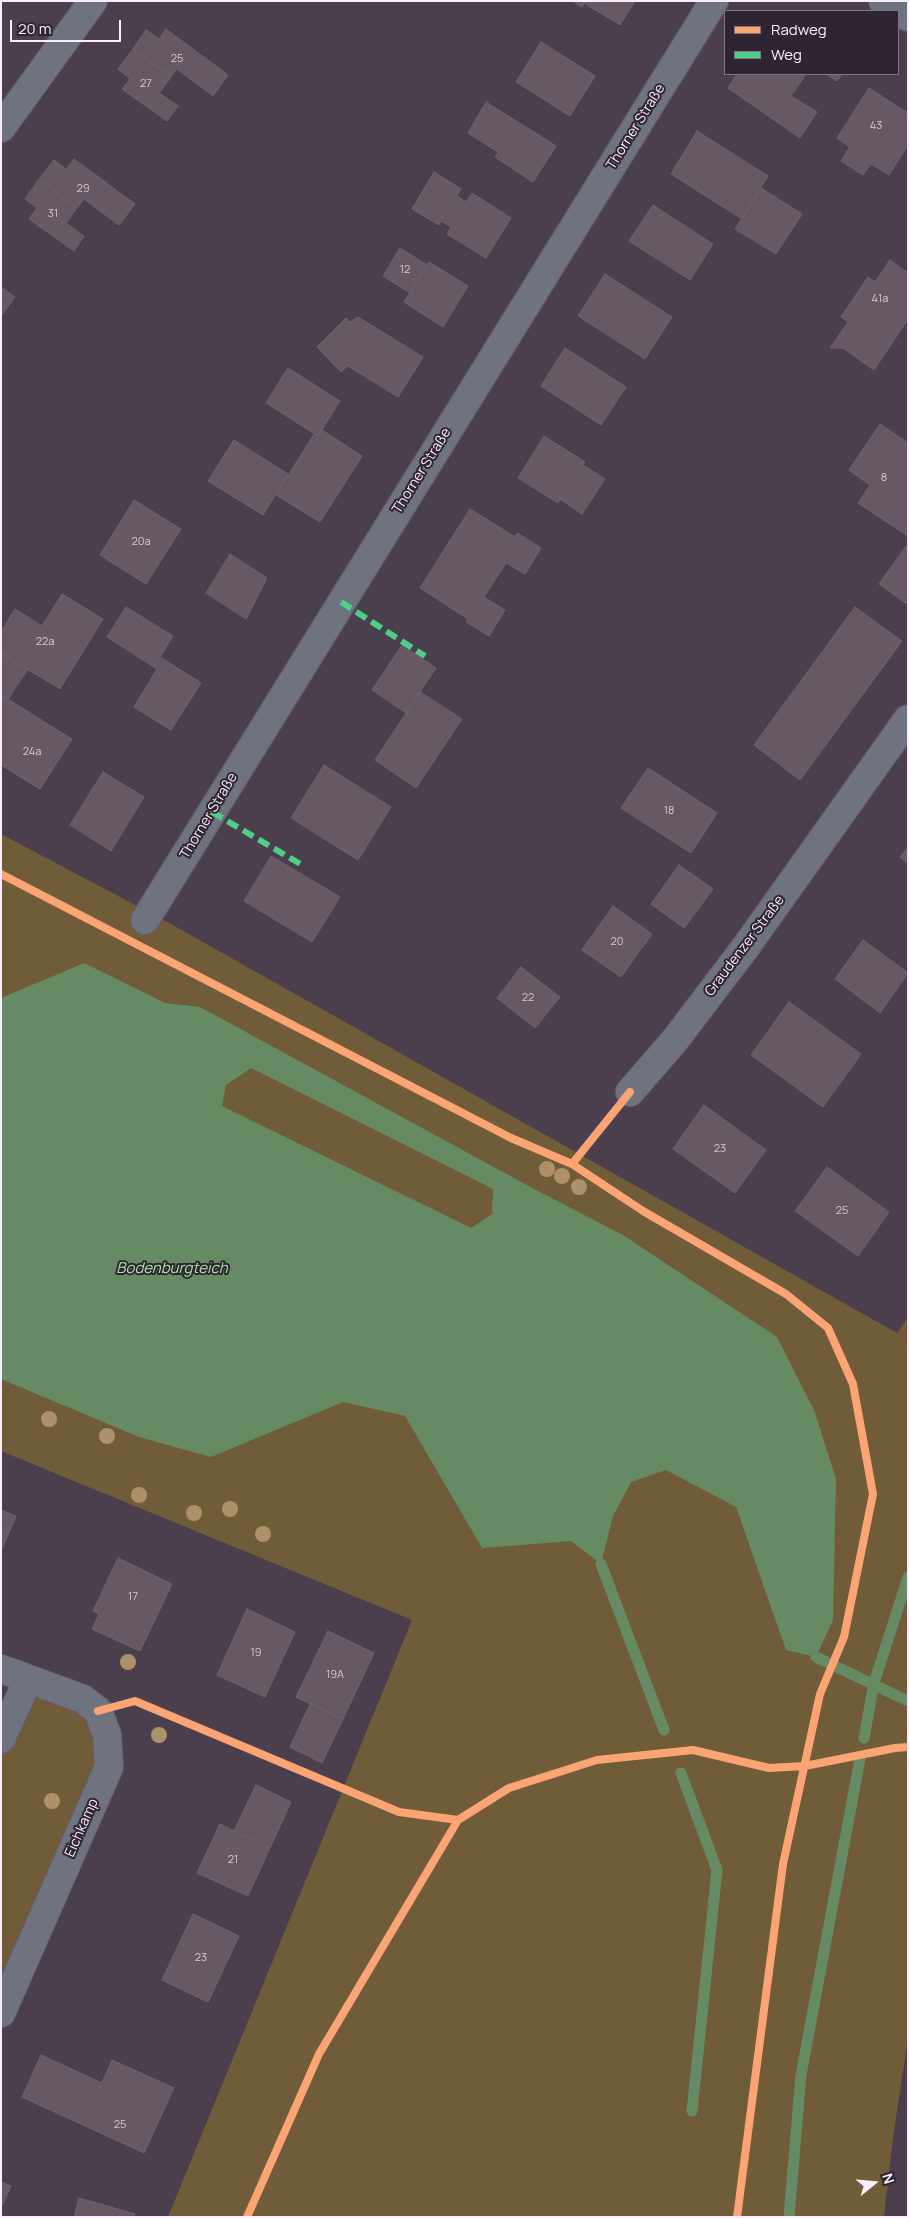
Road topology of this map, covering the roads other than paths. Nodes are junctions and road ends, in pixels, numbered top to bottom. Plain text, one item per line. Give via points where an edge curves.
1 (94, 1) edge
2 (714, 1) edge
3 (883, 1) edge
4 (897, 10) edge
5 (1, 128) edge
6 (908, 719) edge
7 (144, 920) dead end
8 (630, 1092) dead end
9 (1, 1669) edge
10 (28, 1680) junction
11 (1, 1739) edge
12 (1, 2013) edge

1 - 5 street
2 - 7 street, Thorner Straße
3 - 4 street
6 - 8 street, Graudenzer Straße via 745,948 675,1040
9 - 10 street, Eichkamp
10 - 11 street
10 - 12 street, Eichkamp via 82,1699 98,1711 107,1735 109,1767

